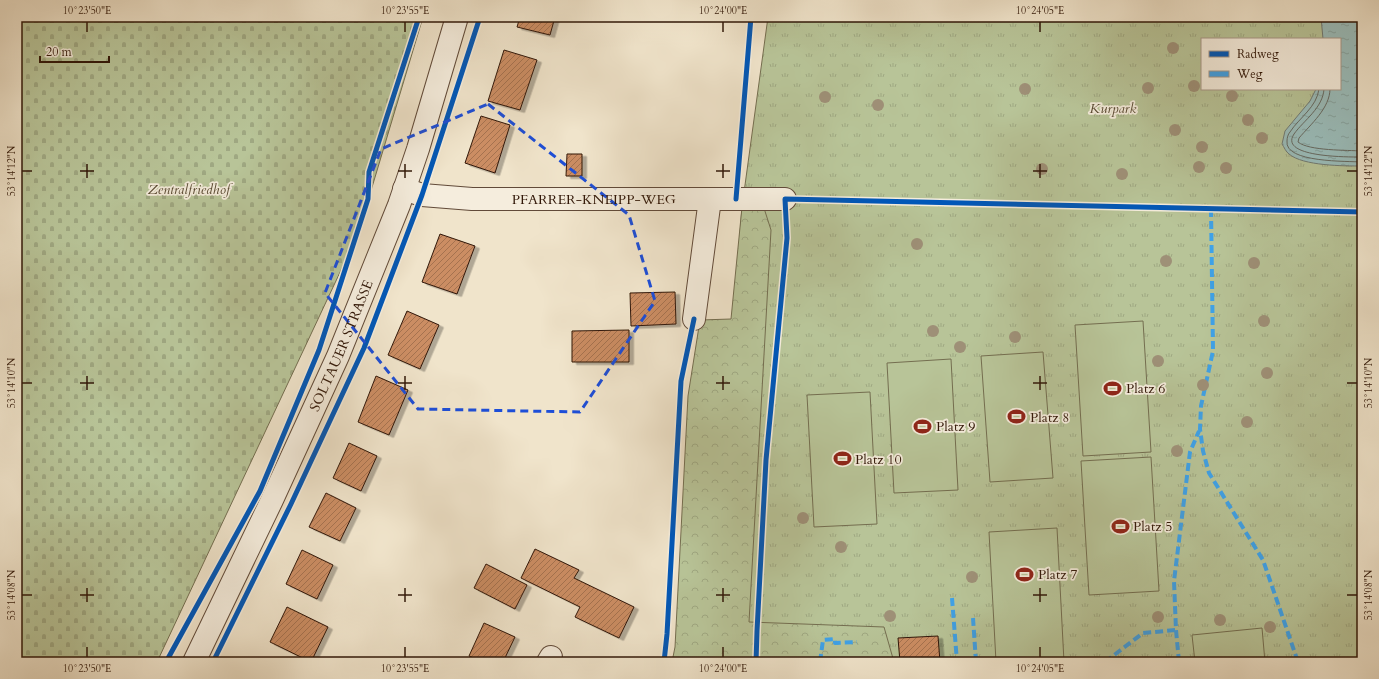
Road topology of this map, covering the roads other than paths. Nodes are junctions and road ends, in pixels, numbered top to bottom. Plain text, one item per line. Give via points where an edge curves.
1 (457, 17) edge
2 (404, 189) junction
3 (710, 198) junction
4 (785, 199) dead end
5 (694, 319) dead end
6 (194, 662) edge

1 - 2 street, SOLTAUER STRASSE
2 - 3 street, PFARRER-KNEIPP-WEG via 422,195 472,199
2 - 6 street, SOLTAUER STRASSE via 338,356
3 - 4 street, PFARRER-KNEIPP-WEG
3 - 5 street

